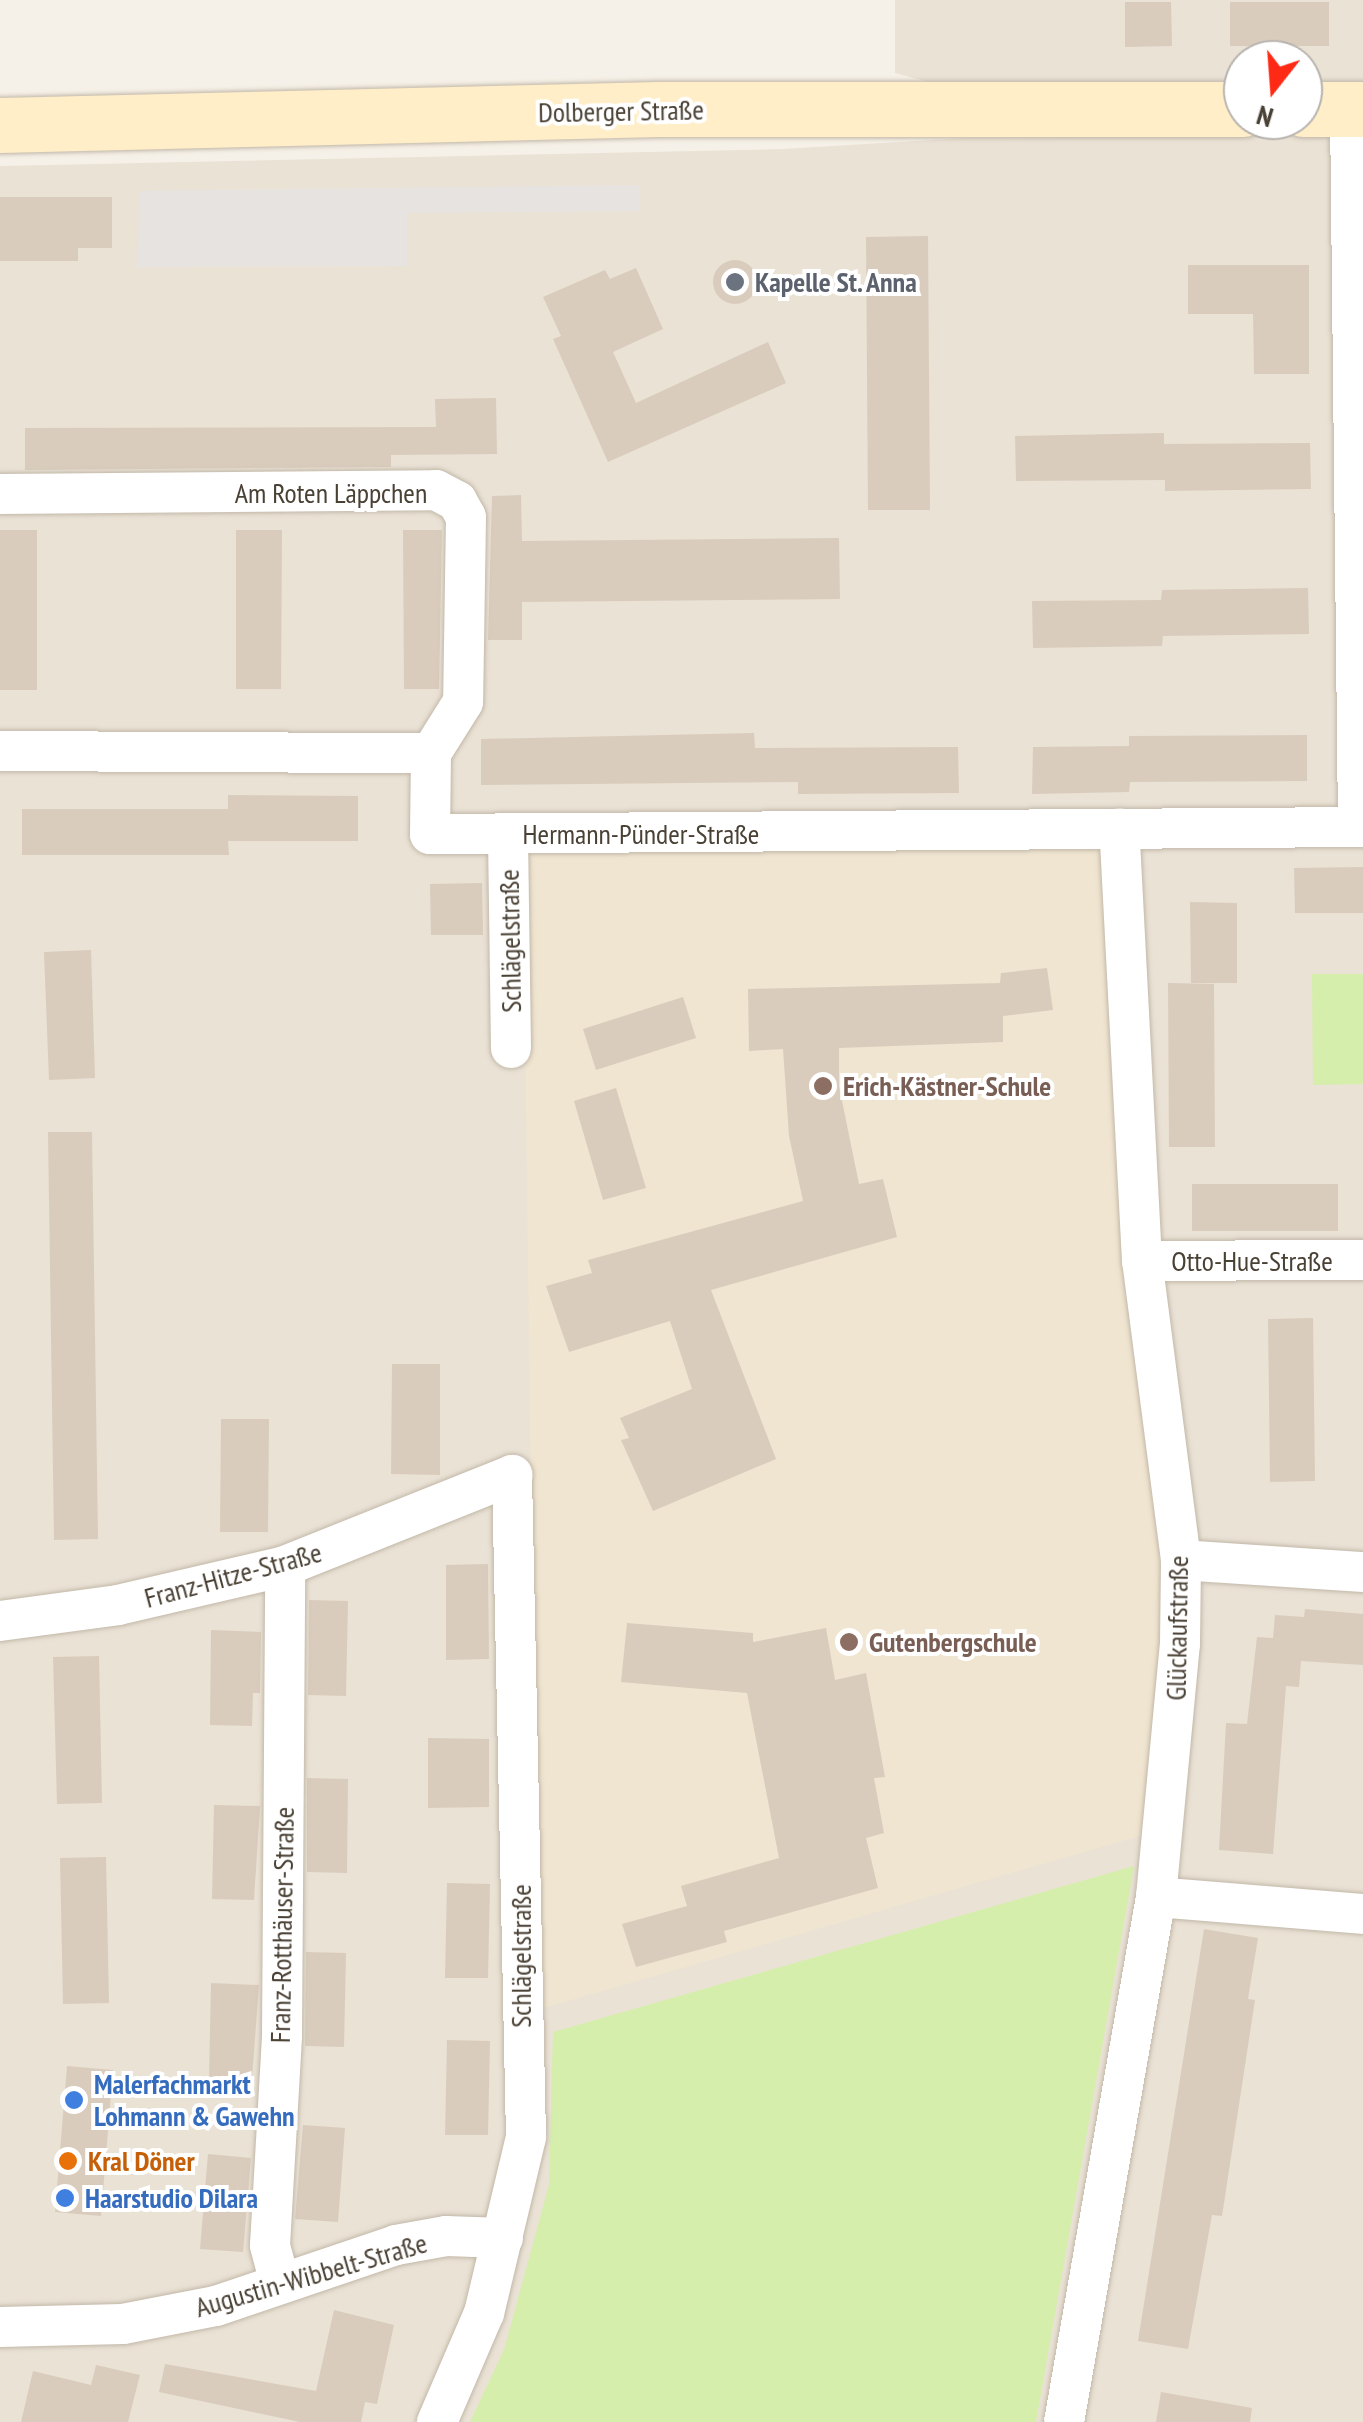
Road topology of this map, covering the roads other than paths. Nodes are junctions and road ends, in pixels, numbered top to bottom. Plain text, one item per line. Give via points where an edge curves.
1 (1223, 109) edge
2 (1339, 109) edge
3 (0, 125) edge
4 (1356, 391) edge
5 (0, 494) edge
6 (0, 751) edge
7 (431, 753) junction
8 (1360, 827) edge
9 (1120, 829) junction
10 (508, 835) junction
11 (511, 1048) dead end
12 (1363, 1260) edge
13 (1142, 1261) junction
14 (512, 1475) joint
15 (1181, 1560) junction
16 (285, 1566) junction
17 (1363, 1572) edge
18 (0, 1620) edge
19 (1156, 1897) junction
20 (1363, 1914) edge
21 (503, 2238) junction
22 (280, 2283) junction
23 (0, 2328) edge
24 (437, 2422) edge
25 (1064, 2422) edge

1 - 3 main road, Dolberger Straße via 659,109
2 - 4 street
4 - 8 street
5 - 7 street, Am Roten Läppchen via 436,490 457,501 466,517 463,702
6 - 7 street
7 - 10 street, Hermann-Pünder-Straße via 430,834
8 - 9 street, Hermann-Pünder-Straße
9 - 10 street, Hermann-Pünder-Straße
9 - 13 street, Glückaufstraße
10 - 11 street, Schlägelstraße
12 - 13 street, Otto-Hue-Straße
13 - 15 street, Glückaufstraße
14 - 16 street, Franz-Hitze-Straße
14 - 21 street, Schlägelstraße via 526,2138
15 - 17 street
15 - 19 street, Glückaufstraße via 1177,1692
16 - 18 street, Franz-Hitze-Straße via 118,1606
16 - 22 street, Franz-Rotthäuser-Straße via 282,2035 270,2245
19 - 20 street
19 - 25 street, Glückaufstraße
21 - 22 street, Augustin-Wibbelt-Straße via 446,2236 396,2245
21 - 24 street, Schlägelstraße via 484,2313
22 - 23 street, Augustin-Wibbelt-Straße via 216,2306 122,2324

